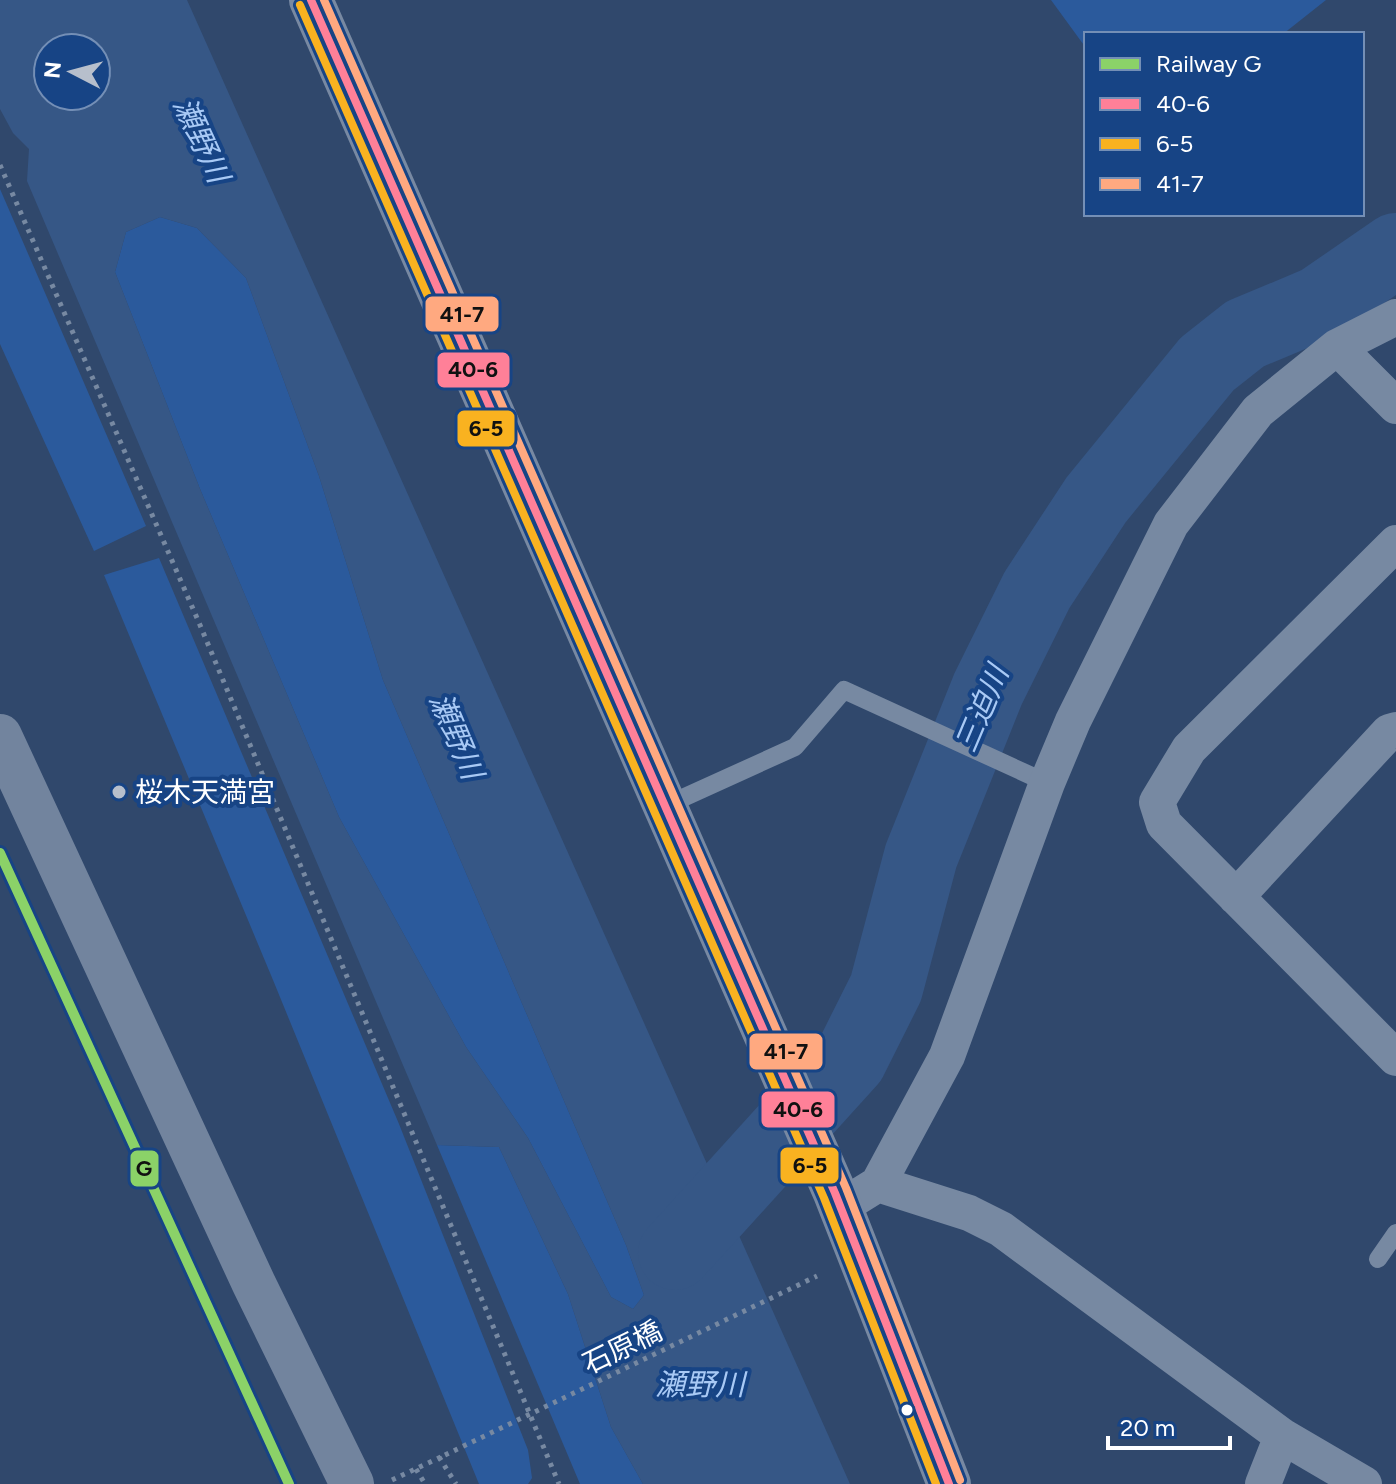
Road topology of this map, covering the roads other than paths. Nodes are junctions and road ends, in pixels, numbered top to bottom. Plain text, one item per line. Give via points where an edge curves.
1 (311, 0) edge
2 (1396, 317) edge
3 (1337, 347) junction
4 (1396, 406) edge
5 (1396, 543) edge
6 (1396, 730) edge
7 (0, 736) edge
8 (1035, 777) junction
9 (665, 806) junction
10 (1236, 897) junction
11 (1392, 1045) edge
12 (878, 1184) junction
13 (838, 1200) junction
14 (1396, 1233) edge
15 (1378, 1259) dead end
16 (1282, 1436) junction
17 (352, 1484) edge
18 (949, 1484) edge
19 (1263, 1484) edge
20 (1364, 1484) edge

1 - 9 highway
2 - 3 street
3 - 4 street
3 - 8 street via 1258,411 1171,524 1073,721
5 - 10 street via 1189,749 1157,802 1164,824
6 - 10 street
7 - 17 street
8 - 9 lane via 844,690 795,747
8 - 12 street via 947,1056
9 - 13 highway
10 - 11 street
12 - 13 street
12 - 16 street via 969,1213 1001,1229
13 - 18 highway
14 - 15 lane
16 - 19 street
16 - 20 street

